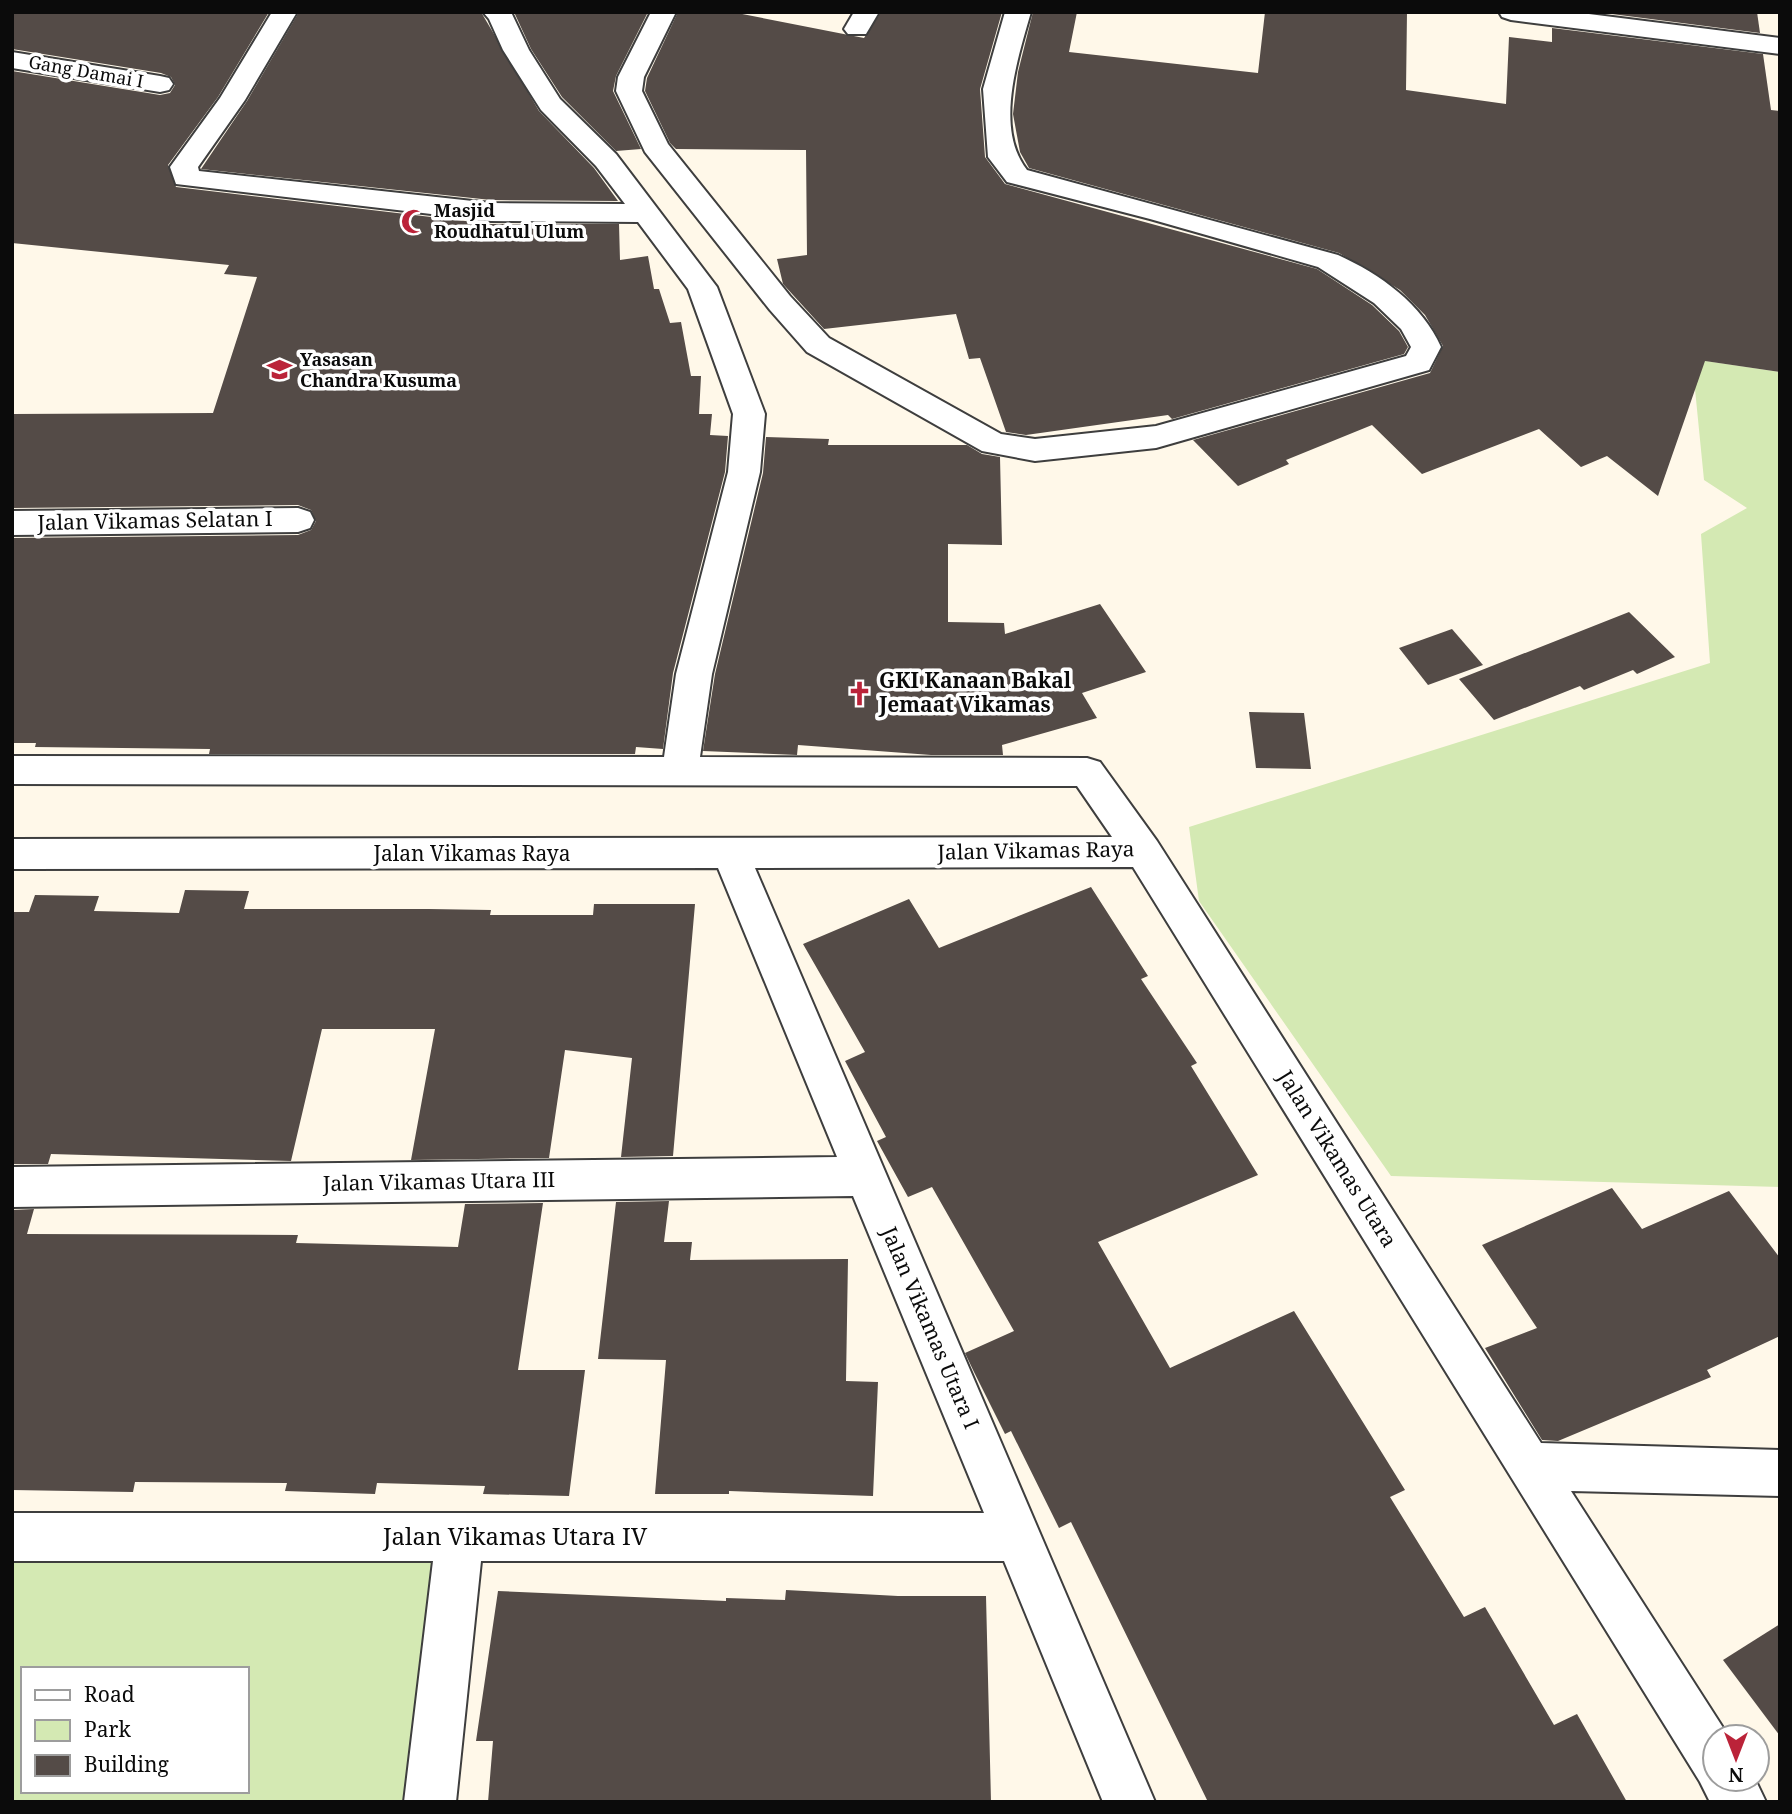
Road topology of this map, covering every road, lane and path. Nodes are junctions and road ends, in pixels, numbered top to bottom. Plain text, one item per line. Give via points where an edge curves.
1 (285, 12) edge
2 (495, 12) edge
3 (664, 12) edge
4 (1018, 12) edge
5 (1511, 12) edge
6 (1616, 18) edge
7 (1780, 46) edge
8 (12, 60) edge
9 (160, 84) dead end
10 (644, 213) junction
11 (298, 520) dead end
12 (12, 523) edge
13 (12, 770) edge
14 (680, 773) junction
15 (1139, 845) junction
16 (12, 854) edge
17 (731, 855) junction
18 (866, 1177) junction
19 (12, 1187) edge
20 (1531, 1466) junction
21 (1780, 1473) edge
22 (460, 1536) junction
23 (1018, 1536) junction
24 (12, 1537) edge
25 (1701, 1739) edge
26 (430, 1802) edge
27 (1129, 1802) edge

1 - 10 street via 232,100 184,167 186,178 491,212
2 - 10 street via 550,104 606,160
3 - 4 street via 631,77 629,91 654,146 818,345 993,443 1035,450 1156,437 1418,363 1426,347 1424,337 1375,288 1329,261 1017,176 1002,157 996,89
5 - 6 street
6 - 7 street
8 - 9 street, Gang Damai I
10 - 14 street via 702,287 749,414 744,472 694,674
11 - 12 street, Jalan Vikamas Selatan I
13 - 14 street, Jalan Vikamas Raya
14 - 15 street, Jalan Vikamas Raya via 1078,770 1087,772
15 - 17 street, Jalan Vikamas Raya
15 - 20 street, Jalan Vikamas Utara
16 - 17 street, Jalan Vikamas Raya
17 - 18 street, Jalan Vikamas Utara I
18 - 19 street, Jalan Vikamas Utara III
18 - 23 street, Jalan Vikamas Utara I
20 - 21 street
20 - 25 street, Jalan Vikamas Utara
22 - 23 street, Jalan Vikamas Utara IV
22 - 24 street, Jalan Vikamas Utara IV
22 - 26 street
23 - 27 street, Jalan Vikamas Utara I

